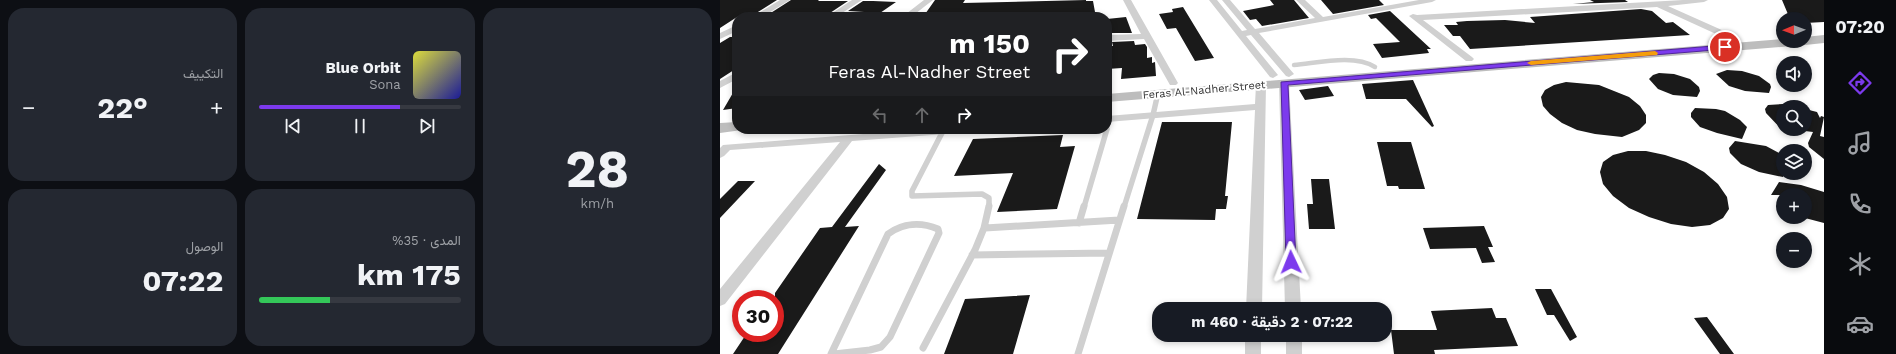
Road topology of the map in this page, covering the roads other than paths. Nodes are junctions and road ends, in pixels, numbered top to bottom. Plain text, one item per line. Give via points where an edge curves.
1 (786, 0) edge
2 (858, 0) edge
3 (928, 0) edge
4 (1127, 0) edge
5 (1213, 0) edge
6 (1226, 0) edge
7 (1300, 0) edge
8 (1391, 0) edge
9 (1432, 0) edge
10 (1648, 0) edge
11 (1704, 0) edge
12 (1659, 5) junction
13 (1399, 6) junction
14 (765, 12) edge
15 (838, 12) edge
16 (912, 12) edge
17 (1415, 18) junction
18 (1321, 19) junction
19 (720, 29) edge
20 (732, 30) edge
21 (732, 31) edge
22 (1824, 31) edge
23 (1253, 32) junction
24 (1812, 32) edge
25 (1240, 34) junction
26 (1776, 34) edge
27 (720, 36) edge
28 (1147, 36) junction
29 (1730, 37) junction
30 (1112, 38) edge
31 (1824, 39) edge
32 (1812, 40) edge
33 (1776, 43) edge
34 (1469, 59) junction
35 (1289, 74) junction
36 (1273, 75) junction
37 (732, 78) edge
38 (1173, 83) junction
39 (720, 85) edge
40 (1261, 85) junction
41 (1112, 88) edge
42 (1158, 94) junction
43 (1112, 98) edge
44 (1260, 107) junction
45 (1153, 115) junction
46 (732, 117) edge
47 (720, 118) edge
48 (1112, 123) edge
49 (732, 127) edge
50 (720, 128) edge
51 (896, 134) edge
52 (941, 134) edge
53 (1105, 134) edge
54 (849, 138) junction
55 (720, 154) edge
56 (1119, 220) junction
57 (1079, 223) junction
58 (985, 228) junction
59 (1109, 253) junction
60 (972, 255) junction
61 (720, 300) edge
62 (1254, 302) edge
63 (1293, 302) edge
64 (1254, 342) edge
65 (1294, 342) edge
66 (923, 348) dead end
67 (832, 354) edge
68 (1078, 354) edge
69 (1253, 354) edge
70 (1294, 354) edge

1 - 14 street
2 - 15 street
3 - 16 street
4 - 28 street
5 - 25 street
6 - 23 street
7 - 18 street
8 - 13 street
9 - 13 street
10 - 12 street
11 - 12 street
12 - 17 street
12 - 29 street
13 - 17 street
13 - 18 street
17 - 34 street
18 - 23 street
19 - 20 street
21 - 27 street
22 - 24 street
23 - 25 street
23 - 35 street
25 - 36 street
26 - 29 street, Feras Al-Nadher Street
28 - 30 street
28 - 38 street
29 - 34 street, Feras Al-Nadher Street
31 - 32 street, Feras Al-Nadher Street
33 - 35 street, Feras Al-Nadher Street
34 - 35 street, Feras Al-Nadher Street
35 - 36 street, Feras Al-Nadher Street
35 - 40 street, Feras Al-Nadher Street
35 - 63 street
36 - 38 street, Feras Al-Nadher Street
37 - 39 street
38 - 41 street, Feras Al-Nadher Street
40 - 42 street, Feras Al-Nadher Street
40 - 44 street
42 - 43 street, Feras Al-Nadher Street
42 - 45 lane
44 - 45 street
44 - 62 street
45 - 48 street
45 - 56 lane
46 - 47 street
49 - 50 street
51 - 54 street
52 - 58 lane via 912,191 912,196 982,194 989,198 991,204
53 - 57 lane
54 - 55 street via 727,147
54 - 61 street
56 - 57 lane
56 - 59 lane
57 - 58 lane
58 - 60 lane
59 - 60 lane
59 - 68 lane
60 - 66 lane
64 - 69 street
65 - 70 street
67 - 67 lane via 888,234 904,226 938,228 939,233 890,337 881,347

